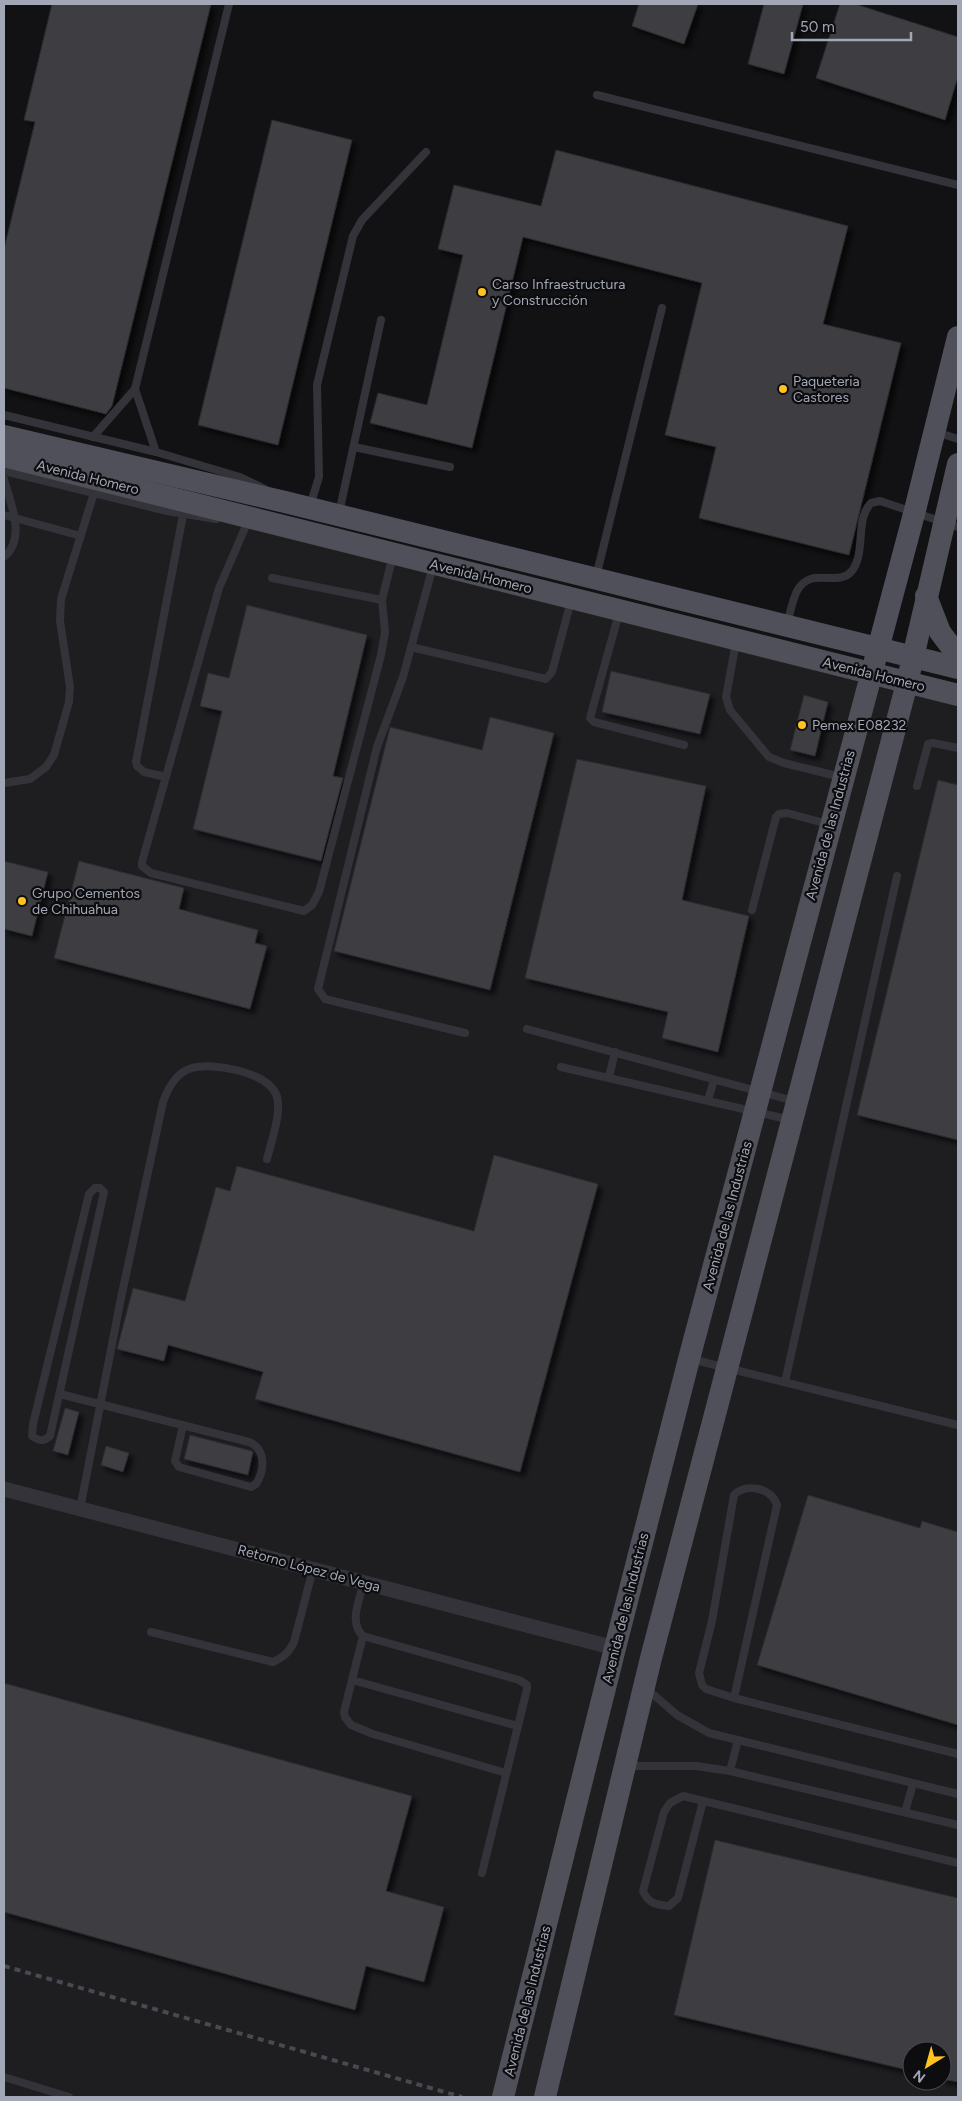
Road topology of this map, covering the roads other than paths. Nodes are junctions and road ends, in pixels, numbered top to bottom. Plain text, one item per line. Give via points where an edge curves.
1 (229, 4) edge
2 (597, 96) dead end
3 (426, 152) dead end
4 (958, 185) edge
5 (662, 308) dead end
6 (381, 320) dead end
7 (958, 337) edge
8 (135, 389) junction
9 (4, 415) edge
10 (935, 431) junction
11 (4, 436) edge
12 (93, 438) junction
13 (958, 439) edge
14 (354, 447) junction
15 (156, 452) junction
16 (4, 456) edge
17 (958, 464) edge
18 (450, 467) dead end
19 (4, 471) edge
20 (4, 479) edge
21 (94, 493) junction
22 (285, 502) junction
23 (309, 508) junction
24 (182, 514) junction
25 (914, 514) junction
26 (4, 515) edge
27 (338, 516) junction
28 (14, 518) junction
29 (248, 521) junction
30 (274, 523) junction
31 (951, 525) edge
32 (81, 536) junction
33 (394, 554) junction
34 (4, 557) edge
35 (433, 564) junction
36 (272, 578) dead end
37 (596, 579) junction
38 (926, 596) junction
39 (571, 599) junction
40 (382, 600) junction
41 (620, 611) junction
42 (786, 626) junction
43 (736, 640) junction
44 (411, 647) junction
45 (877, 649) junction
46 (958, 656) edge
47 (913, 657) junction
48 (958, 668) edge
49 (871, 675) junction
50 (907, 683) junction
51 (958, 695) edge
52 (684, 745) dead end
53 (958, 748) edge
54 (166, 777) junction
55 (843, 777) junction
56 (4, 783) edge
57 (917, 786) dead end
58 (830, 825) junction
59 (896, 876) dead end
60 (752, 910) dead end
61 (527, 1029) dead end
62 (465, 1033) dead end
63 (615, 1052) junction
64 (561, 1067) dead end
65 (609, 1077) junction
66 (714, 1080) junction
67 (708, 1100) junction
68 (757, 1102) junction
69 (793, 1111) junction
70 (267, 1159) dead end
71 (690, 1359) junction
72 (726, 1367) junction
73 (785, 1382) junction
74 (60, 1394) junction
75 (101, 1403) junction
76 (183, 1425) junction
77 (958, 1425) edge
78 (4, 1489) edge
79 (80, 1509) junction
80 (313, 1569) junction
81 (364, 1582) junction
82 (151, 1632) dead end
83 (363, 1636) junction
84 (615, 1648) junction
85 (651, 1658) junction
86 (352, 1680) junction
87 (644, 1687) junction
88 (734, 1698) junction
89 (518, 1726) junction
90 (738, 1740) junction
91 (958, 1754) edge
92 (625, 1766) junction
93 (730, 1771) junction
94 (506, 1773) junction
95 (913, 1784) junction
96 (958, 1794) edge
97 (703, 1801) junction
98 (905, 1812) junction
99 (958, 1825) edge
100 (958, 1863) edge
101 (482, 1873) dead end
102 (4, 2077) edge
103 (70, 2097) edge
104 (503, 2097) edge
105 (544, 2097) edge

1 - 8 lane
2 - 4 lane
3 - 23 lane via 362,220 352,236 317,385 319,477
5 - 37 lane
6 - 14 lane
7 - 10 main road, Avenida de las Industrias
8 - 12 lane
8 - 15 lane
9 - 12 lane
10 - 13 lane
10 - 25 main road, Avenida de las Industrias
11 - 22 main road, Avenida Homero
12 - 15 lane
14 - 18 lane
14 - 27 lane
15 - 22 lane via 252,481
16 - 30 main road, Avenida Homero
17 - 31 main road
19 - 21 lane
20 - 28 lane
21 - 24 lane
21 - 32 lane
22 - 23 main road, Avenida Homero
23 - 27 main road, Avenida Homero
24 - 29 lane
24 - 54 lane via 136,762 144,772
25 - 31 lane
25 - 42 lane via 880,501 871,503 866,510 858,560 851,572 843,577 808,579 797,591
25 - 45 main road, Avenida de las Industrias
26 - 28 lane
27 - 37 main road, Avenida Homero
28 - 32 lane
28 - 34 lane via 16,538
29 - 30 lane
29 - 54 lane via 219,588
30 - 33 main road, Avenida Homero
31 - 38 main road
32 - 56 lane via 60,609 70,687 54,755 46,767 30,779
33 - 35 main road, Avenida Homero
33 - 40 lane
35 - 39 main road, Avenida Homero
35 - 44 lane
36 - 40 lane
37 - 42 main road, Avenida Homero
38 - 46 main road via 940,632
38 - 47 main road
39 - 41 main road, Avenida Homero
39 - 44 lane via 552,672 546,679
40 - 54 lane via 385,632 382,655 319,892 307,910 146,870 142,862
41 - 43 main road, Avenida Homero
41 - 52 lane via 590,718 594,722
42 - 45 main road, Avenida Homero
43 - 49 main road, Avenida Homero
43 - 55 lane via 726,697 730,710 769,757
44 - 62 lane via 377,747 318,989 325,999
45 - 47 main road, Avenida Homero
45 - 49 main road, Avenida de las Industrias
47 - 48 main road, Avenida Homero
47 - 50 main road
49 - 50 main road, Avenida Homero
49 - 55 main road, Avenida de las Industrias
50 - 51 main road, Avenida Homero
50 - 69 main road
53 - 57 lane via 928,744
55 - 58 main road, Avenida de las Industrias
58 - 60 lane via 787,813 776,817
58 - 68 main road, Avenida de las Industrias
59 - 73 lane
61 - 63 lane
63 - 65 lane
63 - 66 lane
64 - 65 lane
65 - 67 lane
66 - 67 lane
66 - 68 lane
67 - 68 lane
68 - 69 lane
68 - 69 lane
68 - 71 main road, Avenida de las Industrias
69 - 72 main road
70 - 75 lane via 279,1106 276,1094 265,1083 243,1071 220,1066 192,1068 172,1084 163,1102
71 - 72 lane
71 - 84 main road, Avenida de las Industrias
72 - 73 lane
72 - 85 main road
73 - 77 lane
74 - 74 lane via 104,1192 100,1188 89,1194 33,1424 32,1436 41,1441 50,1436
74 - 75 lane
75 - 76 lane
75 - 79 lane
76 - 76 lane via 175,1461 179,1467 250,1487 256,1484 263,1460 254,1444
78 - 79 street, Retorno López de Vega
79 - 80 street, Retorno López de Vega
80 - 81 street, Retorno López de Vega
80 - 82 lane via 294,1642 282,1658 273,1662
81 - 83 lane via 355,1621
81 - 84 street, Retorno López de Vega
83 - 86 lane
83 - 89 lane via 524,1682 528,1689
84 - 85 main road
84 - 104 main road, Avenida de las Industrias
85 - 87 main road
86 - 89 lane
86 - 94 lane via 344,1712 350,1725
87 - 90 lane via 694,1726
87 - 92 main road
88 - 88 lane via 706,1689 699,1673 712,1622 734,1495 740,1489 759,1489 777,1505
88 - 91 lane
89 - 94 lane
90 - 93 lane
90 - 95 lane
92 - 93 lane via 696,1766
92 - 105 main road
93 - 98 lane
94 - 101 lane
95 - 96 lane
95 - 98 lane
97 - 97 lane via 684,1796 664,1812 643,1890 652,1903 669,1906 678,1898
97 - 100 lane
98 - 99 lane
102 - 103 lane

